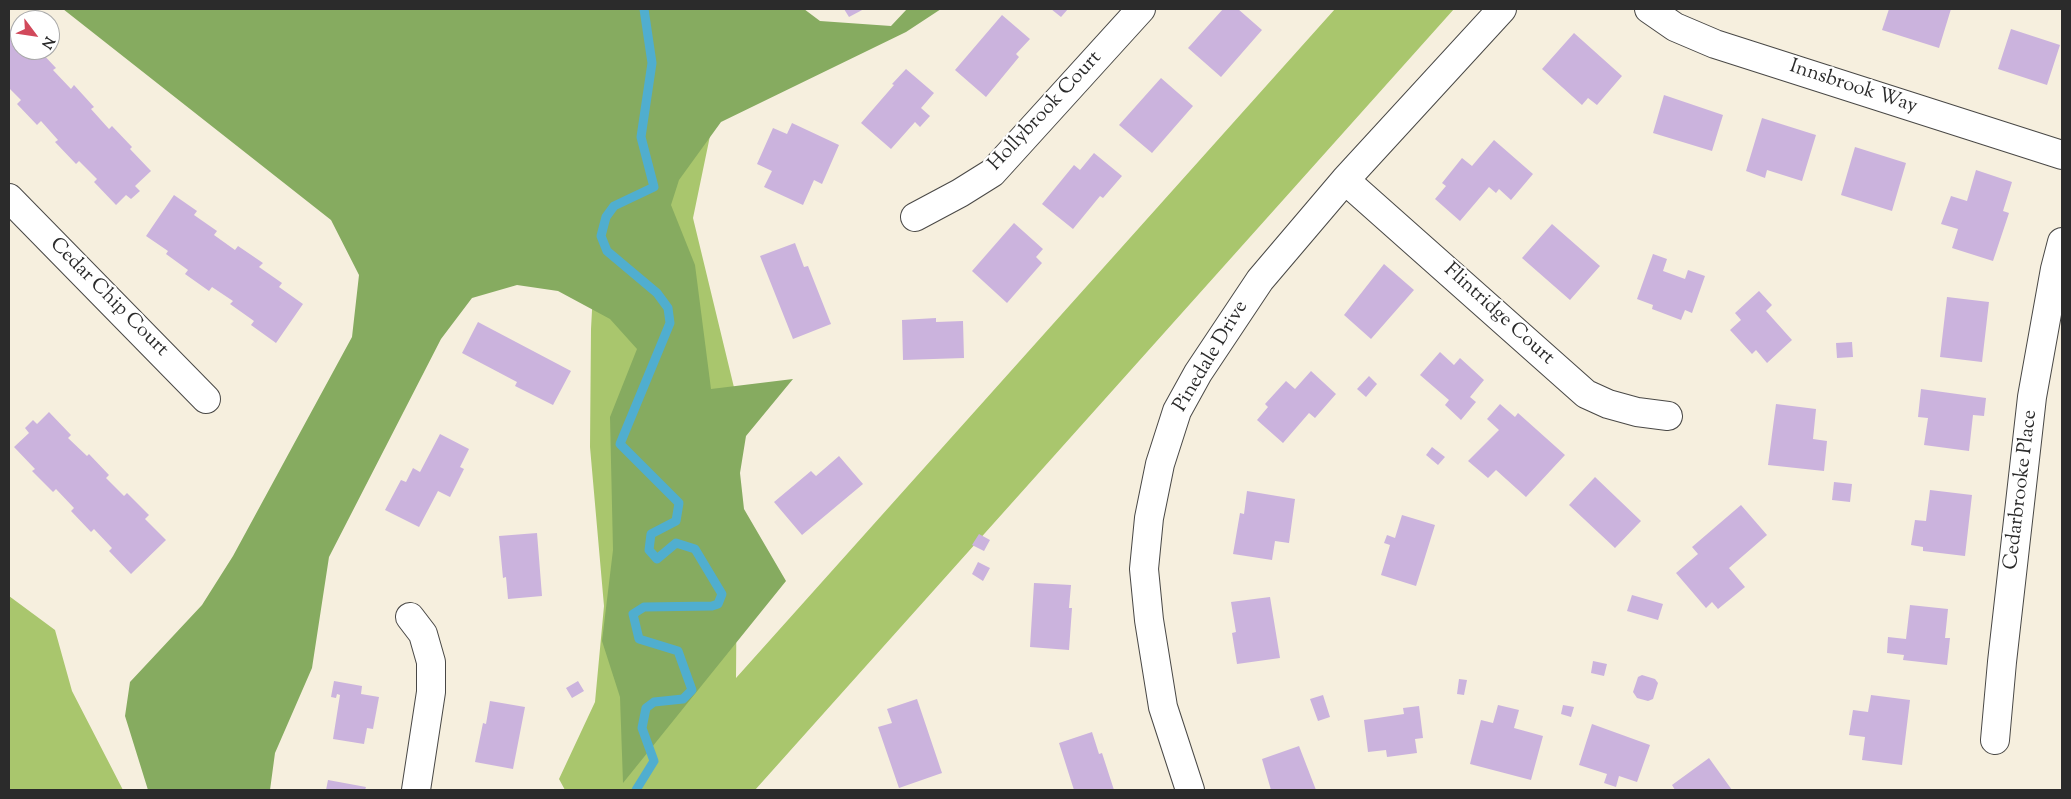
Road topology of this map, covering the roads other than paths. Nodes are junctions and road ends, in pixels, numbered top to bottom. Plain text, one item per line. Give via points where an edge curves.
1 (1141, 9) edge
2 (1502, 9) edge
3 (1649, 9) edge
4 (2062, 155) edge
5 (1345, 180) junction
6 (9, 198) edge
7 (915, 216) dead end
8 (2062, 242) edge
9 (206, 399) dead end
10 (1668, 416) dead end
11 (410, 617) dead end
12 (1995, 740) dead end
13 (416, 790) edge
14 (1190, 790) edge

1 - 7 street, Hollybrook Court via 992,173
2 - 5 street, Pinedale Drive
3 - 4 street, Innsbrook Way via 1675,27 1714,44
5 - 10 street, Flintridge Court via 1586,394 1637,412
5 - 14 street, Pinedale Drive via 1260,280 1198,373 1177,410 1160,464 1149,518 1144,568 1155,667 1163,707
6 - 9 street, Cedar Chip Court
8 - 12 street, Cedarbrooke Place via 2032,397
11 - 13 street via 423,634 431,662 431,692

